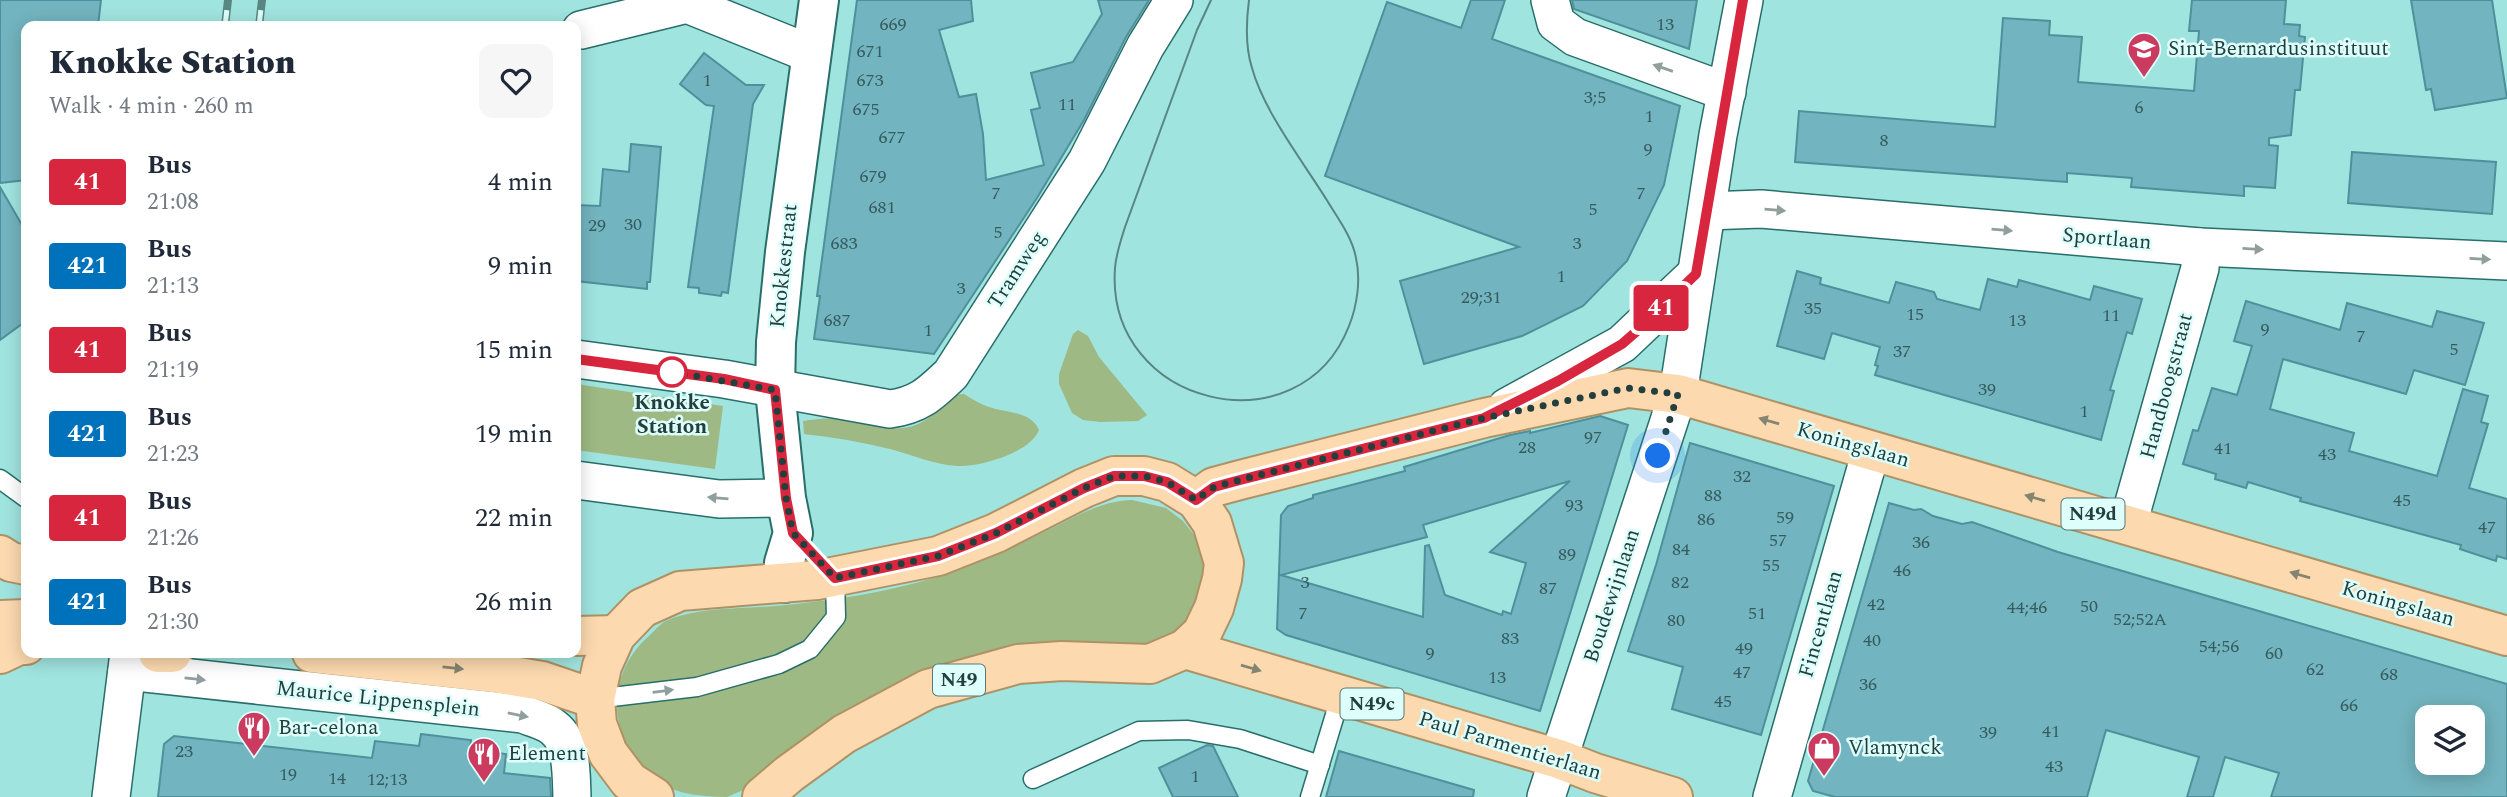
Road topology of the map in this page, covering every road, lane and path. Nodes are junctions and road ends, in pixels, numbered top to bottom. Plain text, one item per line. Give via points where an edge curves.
1 (819, 0) edge
2 (1174, 0) edge
3 (1550, 0) edge
4 (1744, 0) edge
5 (582, 30) dead end
6 (811, 54) junction
7 (1727, 92) junction
8 (1707, 211) junction
9 (2200, 247) junction
10 (2507, 261) edge
11 (1696, 274) junction
12 (581, 360) edge
13 (775, 390) junction
14 (1678, 394) junction
15 (1484, 418) junction
16 (1871, 451) junction
17 (0, 479) edge
18 (581, 481) edge
19 (21, 494) edge
20 (1196, 500) junction
21 (790, 516) junction
22 (2128, 524) junction
23 (0, 555) edge
24 (21, 564) edge
25 (835, 578) junction
26 (0, 582) edge
27 (784, 583) junction
28 (21, 584) edge
29 (616, 635) junction
30 (581, 636) edge
31 (2507, 636) edge
32 (1185, 649) junction
33 (355, 658) edge
34 (138, 659) edge
35 (1341, 695) junction
36 (595, 699) junction
37 (1559, 759) junction
38 (1320, 765) junction
39 (1033, 779) dead end
40 (111, 797) edge
41 (572, 797) edge
42 (654, 797) edge
43 (762, 797) edge
44 (1310, 797) edge
45 (1546, 797) edge
46 (1674, 797) edge
47 (1772, 797) edge

1 - 6 street, Knokkestraat
2 - 13 street, Tramweg via 1087,161 951,374 932,393 911,406 890,409
7 -> 3 street via 1575,37 1556,23
4 - 7 street, Boudewijnlaan
5 - 6 street via 687,4
6 - 13 street, Knokkestraat via 783,265
7 - 8 street, Boudewijnlaan
8 -> 9 street, Sportlaan via 1761,209
8 - 11 street, Boudewijnlaan
9 -> 10 street, Sportlaan
9 - 22 street, Handboogstraat via 2200,268
11 - 14 street, Boudewijnlaan
11 - 15 street via 1622,344
12 - 13 street
13 - 21 street, Knokkestraat
14 - 15 main road, Koningslaan / N49d via 1628,388
16 -> 14 main road, Koningslaan / N49d
14 - 37 street, Boudewijnlaan
15 - 20 main road, Koningslaan / N49d via 1214,487
22 -> 16 main road, Koningslaan / N49d
16 - 47 street, Fincentlaan
17 - 19 lane
21 -> 18 street via 719,499
20 - 25 main road, N49 via 1167,482 1114,476 938,556
20 - 32 main road, N49 via 1212,523 1224,563 1214,608 1202,633
21 - 25 street
21 - 27 street, Knokkestraat
31 -> 22 main road, Koningslaan / N49d
23 - 24 main road
25 - 27 main road, N49
36 -> 25 lane via 697,687 779,664 810,649 836,617
26 - 28 main road
27 - 29 main road, N49 via 680,591 642,608
29 - 30 main road
29 - 36 main road, N49 via 602,666
32 -> 35 main road, Paul Parmentierlaan / N49c
32 - 43 main road, N49 via 1150,664 1018,664 928,690 844,734
33 -> 36 main road via 542,681
34 - 40 street
34 -> 41 street, Maurice Lippensplein via 523,715 554,727 563,739 569,753
35 - 37 main road, Paul Parmentierlaan / N49c
35 - 38 lane
36 - 42 main road, N49 via 597,724 608,753 629,781
37 - 45 street, Boudewijnlaan
37 - 46 main road, Paul Parmentierlaan / N49c
38 - 39 lane via 1240,739 1188,730 1139,731
38 - 44 lane

